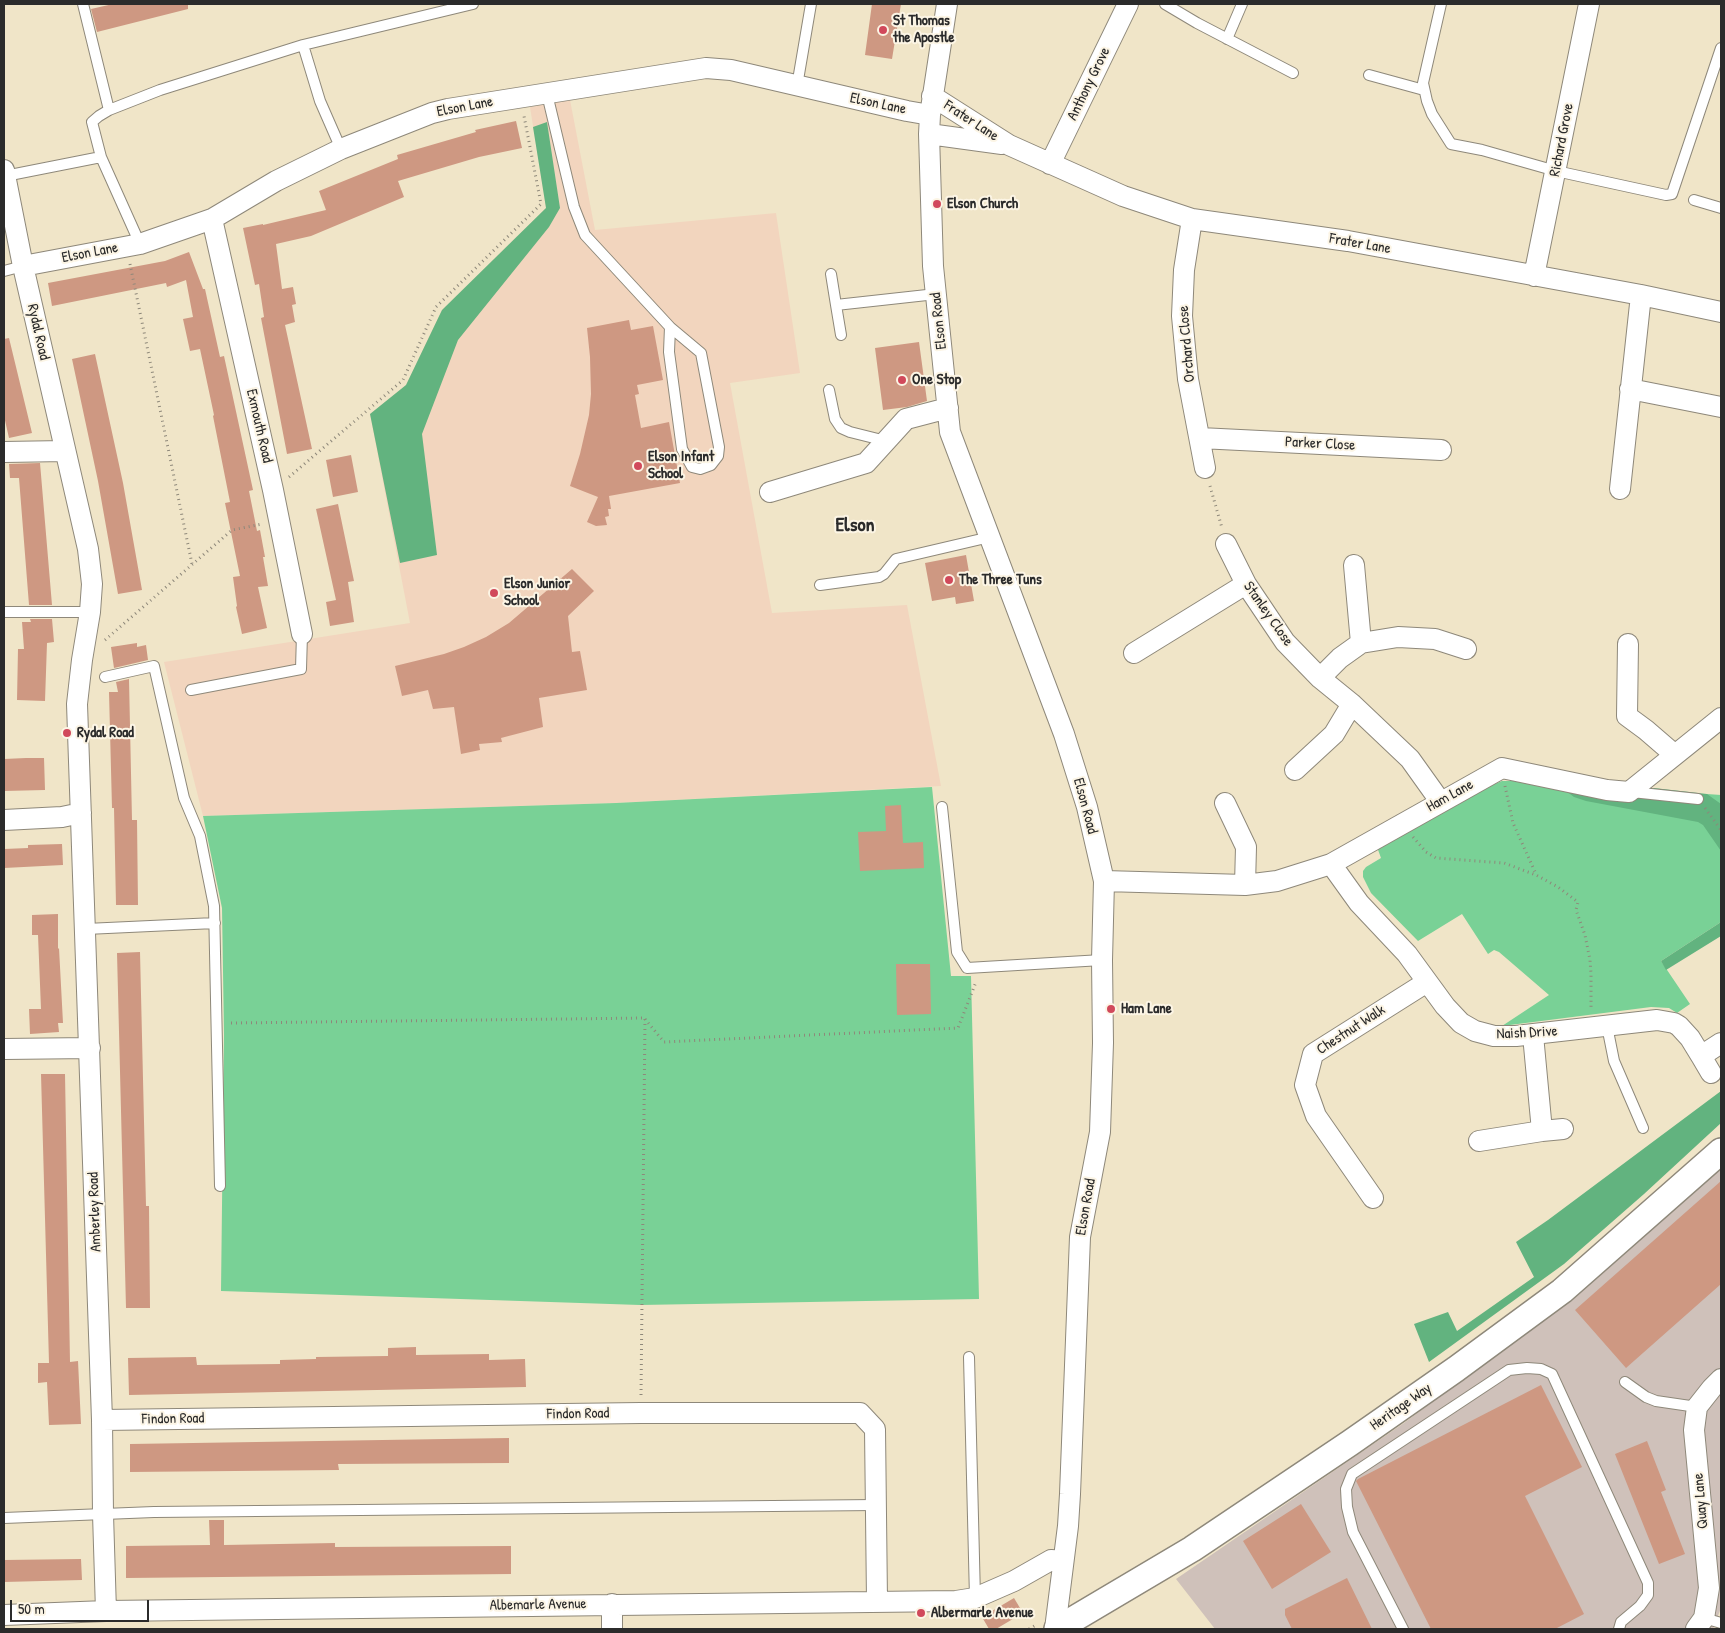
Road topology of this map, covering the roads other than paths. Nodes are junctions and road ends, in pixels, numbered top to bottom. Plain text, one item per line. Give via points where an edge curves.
1 (83, 4) edge
2 (473, 4) edge
3 (811, 4) edge
4 (947, 4) edge
5 (1128, 4) edge
6 (1165, 4) edge
7 (1242, 4) edge
8 (1441, 4) edge
9 (1589, 4) edge
10 (449, 7) edge
11 (1228, 39) junction
12 (303, 45) junction
13 (1721, 48) edge
14 (1293, 74) dead end
15 (1369, 75) dead end
16 (797, 86) junction
17 (1424, 90) junction
18 (547, 94) junction
19 (109, 110) junction
20 (930, 115) junction
21 (1009, 145) junction
22 (341, 149) junction
23 (100, 157) junction
24 (1050, 164) junction
25 (1556, 171) junction
26 (4, 173) edge
27 (1694, 200) dead end
28 (1721, 208) edge
29 (212, 219) junction
30 (1192, 219) junction
31 (133, 245) junction
32 (23, 266) junction
33 (4, 271) edge
34 (831, 274) dead end
35 (1534, 276) junction
36 (936, 294) junction
37 (1641, 295) junction
38 (836, 304) junction
39 (1721, 312) edge
40 (670, 327) junction
41 (841, 335) dead end
42 (829, 390) dead end
43 (1630, 390) junction
44 (1721, 407) edge
45 (948, 408) junction
46 (1200, 438) junction
47 (886, 441) junction
48 (1441, 450) dead end
49 (64, 451) junction
50 (4, 452) edge
51 (1205, 468) road end
52 (1620, 489) dead end
53 (770, 492) dead end
54 (990, 537) junction
55 (1226, 544) road end
56 (1354, 565) dead end
57 (1246, 584) junction
58 (820, 585) dead end
59 (4, 612) edge
60 (90, 612) junction
61 (302, 634) joint
62 (1361, 643) junction
63 (1628, 644) dead end
64 (1466, 649) dead end
65 (1134, 653) dead end
66 (105, 677) dead end
67 (1320, 678) junction
68 (191, 690) dead end
69 (1352, 704) junction
70 (1721, 718) edge
71 (1675, 755) junction
72 (1296, 770) dead end
73 (1629, 792) junction
74 (1698, 799) road end
75 (1440, 801) junction
76 (1225, 803) dead end
77 (942, 807) dead end
78 (80, 813) junction
79 (4, 820) edge
80 (1331, 864) junction
81 (1104, 881) junction
82 (1246, 885) junction
83 (215, 923) junction
84 (86, 929) junction
85 (1102, 960) junction
86 (1426, 982) junction
87 (1599, 1027) junction
88 (1533, 1035) junction
89 (1721, 1042) edge
90 (90, 1048) junction
91 (4, 1049) edge
92 (1643, 1128) dead end
93 (1564, 1129) dead end
94 (1542, 1132) junction
95 (1479, 1141) dead end
96 (1721, 1151) edge
97 (220, 1186) dead end
98 (1373, 1198) dead end
99 (969, 1357) dead end
100 (1721, 1379) edge
101 (1625, 1382) dead end
102 (1697, 1407) junction
103 (102, 1420) junction
104 (876, 1505) junction
105 (103, 1514) junction
106 (4, 1518) edge
107 (1063, 1561) junction
108 (975, 1598) junction
109 (877, 1601) junction
110 (612, 1604) junction
111 (106, 1610) junction
112 (4, 1615) edge
113 (1707, 1624) edge
114 (612, 1629) edge
115 (1056, 1629) edge
116 (1403, 1629) edge
117 (1619, 1629) edge

1 - 19 lane
2 - 10 lane
3 - 16 lane
4 - 20 street, Elson Road
5 - 24 street, Anthony Grove
6 - 11 lane
7 - 11 lane
8 - 17 lane
9 - 25 street, Richard Grove
10 - 12 lane
11 - 14 lane
12 - 19 lane via 160,90
12 - 22 lane via 320,102
13 - 25 lane via 1672,194
15 - 17 lane
16 - 18 street, Elson Lane via 731,70 706,68
16 - 20 street, Elson Lane
17 - 25 lane via 1432,114 1451,144
18 - 22 street, Elson Lane via 448,108
18 - 40 lane via 574,207 585,235
19 - 23 lane via 92,122
20 - 21 street, Frater Lane
20 - 21 street, Frater Lane
20 - 36 street, Elson Road
21 - 24 street, Frater Lane
22 - 29 street, Elson Lane via 276,181
23 - 26 lane
23 - 31 lane
24 - 30 street, Frater Lane via 1123,196
25 - 35 street, Richard Grove
26 - 32 street, Rydal Road
27 - 28 lane
29 - 31 street, Elson Lane
29 - 61 street, Exmouth Road via 274,490
30 - 35 street, Frater Lane via 1348,241
30 - 46 street, Orchard Close via 1184,270 1182,316 1188,379
31 - 32 street, Elson Lane
32 - 33 lane
32 - 49 street, Rydal Road
34 - 38 lane
35 - 37 street, Frater Lane
36 - 38 lane
36 - 45 street, Elson Road
37 - 39 street, Frater Lane
37 - 43 street
38 - 41 lane
40 - 40 lane via 701,353 704,363 719,448 718,456 711,465 700,468 692,467 682,450 669,352
42 - 47 lane via 834,419 841,428
43 - 44 street
43 - 52 street
45 - 47 street via 906,419
45 - 54 street, Elson Road via 950,432
46 - 48 street, Parker Close
46 - 51 street, Orchard Close
47 - 53 street via 866,463
49 - 50 street
49 - 60 street, Rydal Road via 88,550 92,584
54 - 58 lane via 896,559 879,577
54 - 81 street, Elson Road via 1064,734 1087,807
55 - 57 street, Stanley Close
56 - 62 street
57 - 65 street
57 - 67 street, Stanley Close via 1285,642
59 - 60 lane
60 - 78 street, Rydal Road via 77,704
61 - 68 lane via 302,669
62 - 64 street via 1398,637 1435,640
62 - 67 street
63 - 71 street via 1627,716
66 - 83 lane via 154,666 184,798 200,836
67 - 69 street, Stanley Close
69 - 72 street via 1334,734
69 - 75 street, Stanley Close via 1410,759
70 - 71 street
71 - 73 street
73 - 74 lane
73 - 75 street, Ham Lane via 1502,768
75 - 80 street, Ham Lane
76 - 82 street via 1246,847
77 - 85 lane via 957,952 967,968
78 - 79 street
78 - 84 street, Amberley Road
80 - 82 street, Ham Lane via 1277,881
80 - 86 street, Naish Drive via 1353,896 1403,950
81 - 82 street, Ham Lane
81 - 85 street, Elson Road
83 - 84 lane
83 - 97 lane
84 - 90 street, Amberley Road
85 - 107 street, Elson Road via 1100,1132 1080,1238 1070,1494
86 - 88 street, Naish Drive via 1454,1016 1475,1031 1494,1036
86 - 98 street, Chestnut Walk via 1313,1054 1305,1086 1316,1116
87 - 88 street, Naish Drive
87 - 89 street, Naish Drive via 1648,1020 1674,1024 1685,1031 1706,1065
87 - 92 lane
88 - 94 street
90 - 91 street
90 - 103 street, Amberley Road
93 - 94 street
94 - 95 street
96 - 115 street, Heritage Way via 1562,1291 1456,1369 1216,1533
99 - 108 lane
100 - 102 street
101 - 102 lane via 1656,1401
102 - 113 street, Quay Lane via 1694,1430 1709,1588
103 - 104 street, Findon Road via 860,1413 875,1429
103 - 105 street, Amberley Road
104 - 105 lane
104 - 109 street, Findon Road
105 - 106 lane
105 - 111 street, Amberley Road
107 - 108 street, Albemarle Avenue via 1051,1560
107 - 115 street, Elson Road
108 - 109 street, Albemarle Avenue
109 - 110 street, Albemarle Avenue
110 - 111 street, Albemarle Avenue
110 - 114 street
111 - 112 street, Albemarle Avenue
116 - 117 lane via 1353,1532 1346,1489 1352,1474 1509,1370 1527,1368 1552,1374 1648,1583 1648,1595 1621,1622

